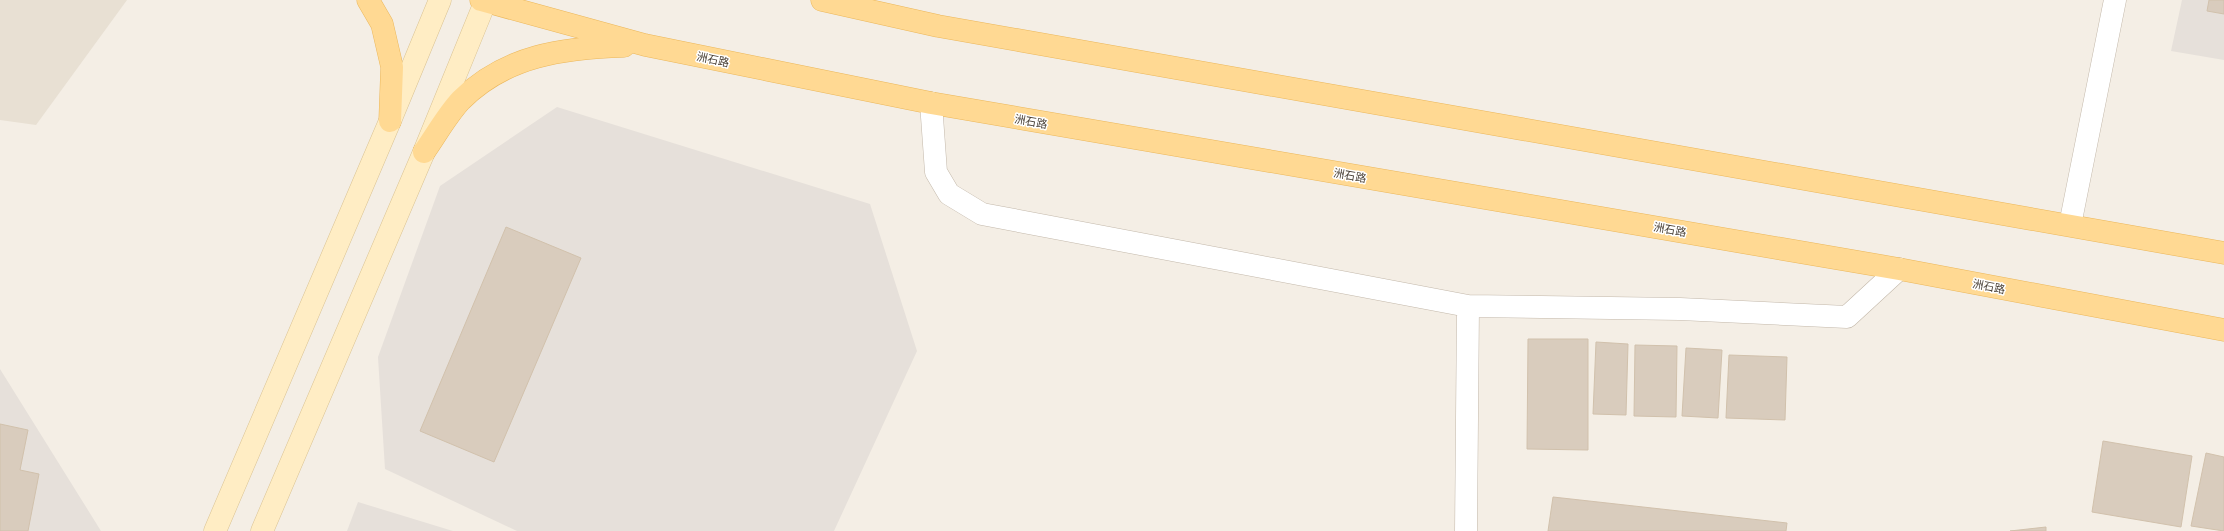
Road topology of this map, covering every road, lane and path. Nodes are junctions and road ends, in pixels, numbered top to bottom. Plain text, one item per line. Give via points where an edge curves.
1 (368, 0) edge
2 (440, 0) edge
3 (484, 0) edge
4 (822, 0) edge
5 (2115, 0) edge
6 (645, 45) junction
7 (931, 104) junction
8 (390, 121) junction
9 (424, 152) junction
10 (2070, 225) junction
11 (2224, 253) edge
12 (1899, 269) junction
13 (1468, 306) junction
14 (2224, 330) edge
15 (215, 531) edge
16 (262, 531) edge
17 (1466, 531) edge

1 - 8 main road via 382,24 392,66
2 - 8 street
3 - 6 main road, 洲石路
3 - 9 street
4 - 10 main road via 938,26
5 - 10 street
6 - 7 main road, 洲石路
6 - 9 main road via 580,48 521,61 495,74 461,100
7 - 12 main road, 洲石路
7 - 13 street via 936,172 949,194 982,214
8 - 15 street
9 - 16 street
10 - 11 main road
12 - 13 street via 1848,317 1680,309
12 - 14 main road, 洲石路
13 - 17 street

